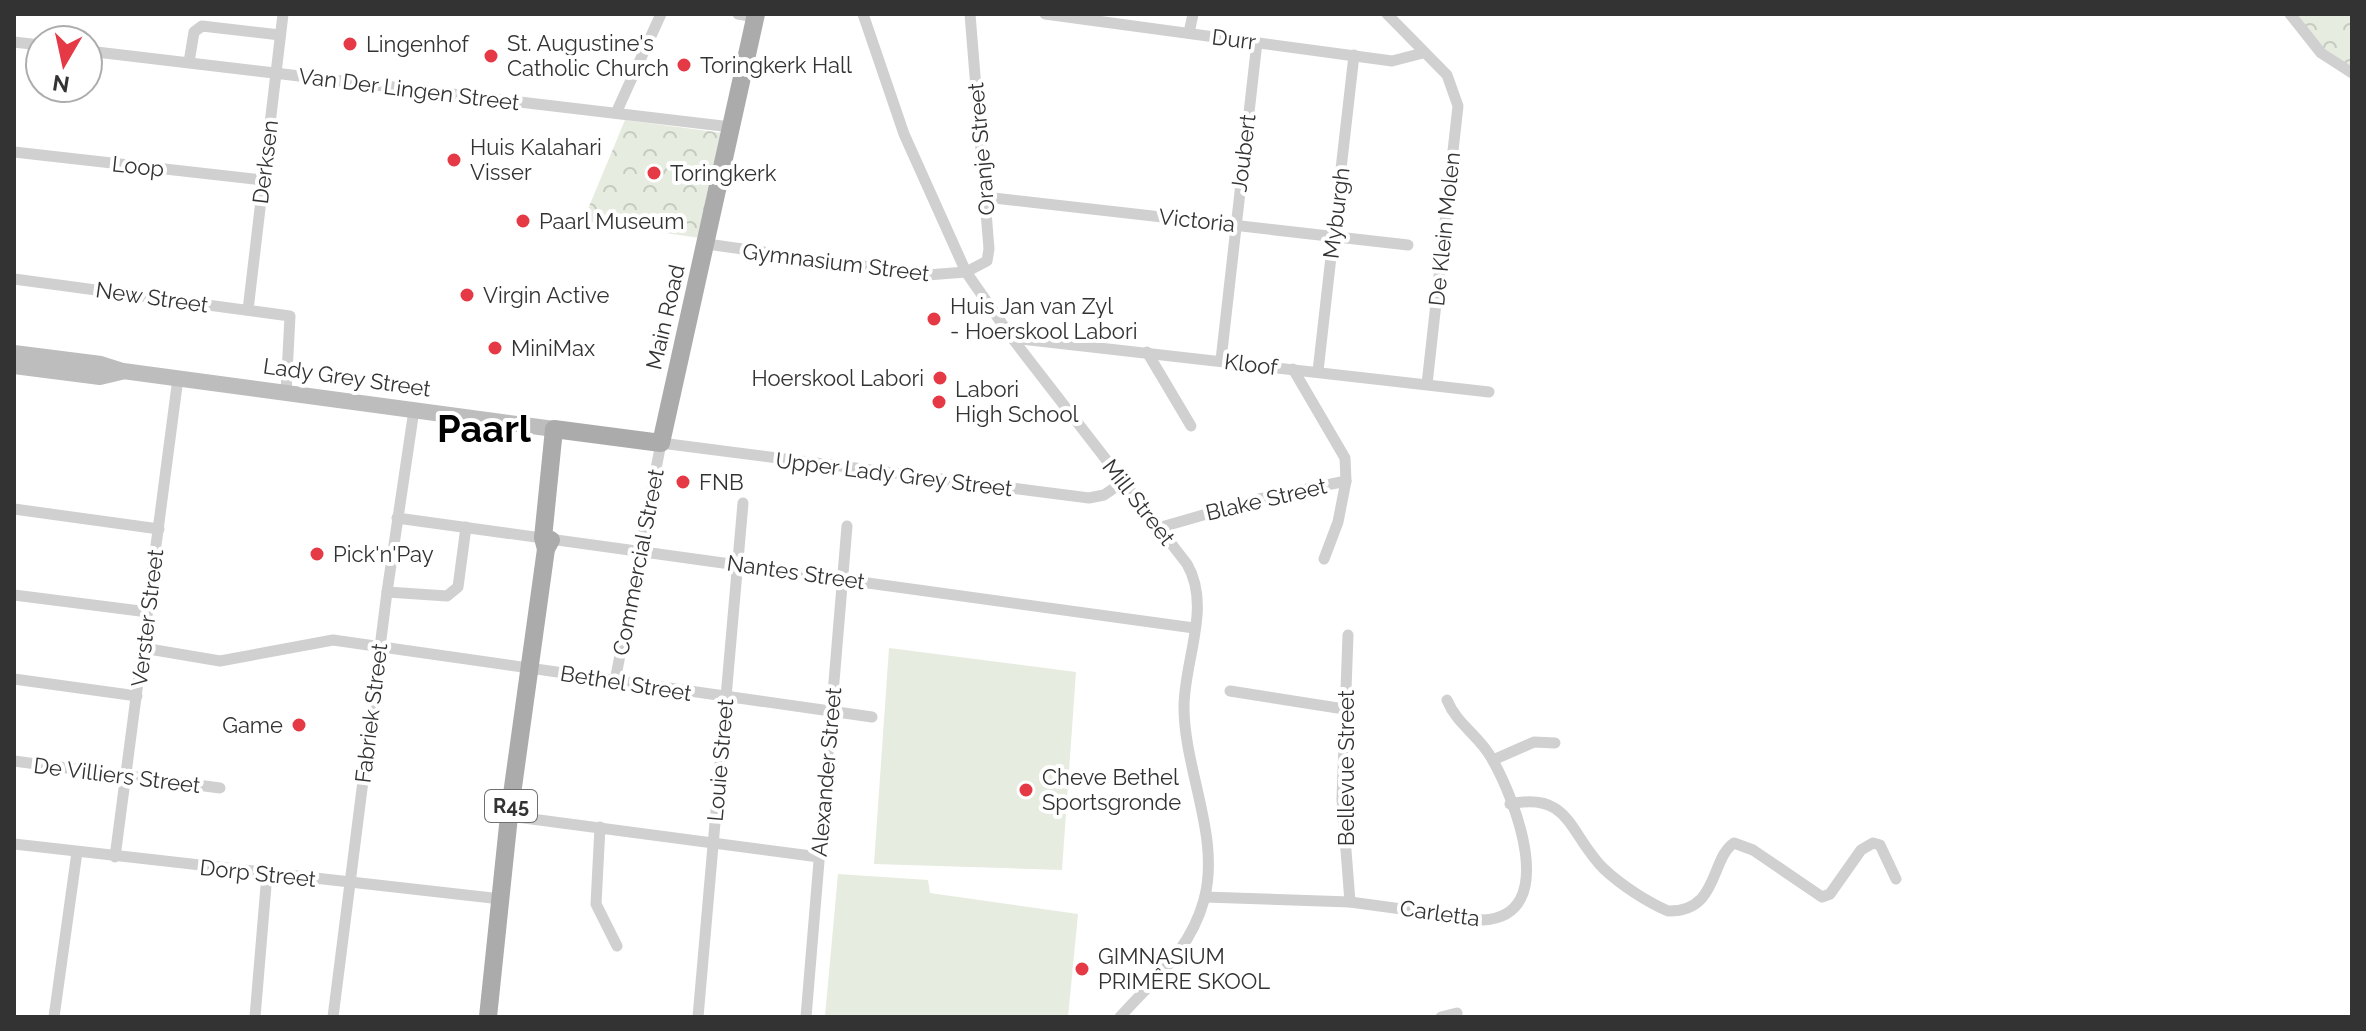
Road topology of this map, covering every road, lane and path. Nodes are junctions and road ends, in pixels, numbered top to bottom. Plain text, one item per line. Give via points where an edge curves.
1 (283, 14) edge
2 (661, 14) edge
3 (863, 14) edge
4 (970, 14) edge
5 (1045, 14) edge
6 (1193, 14) edge
7 (1387, 14) edge
8 (2290, 14) edge
9 (750, 15) edge
10 (1076, 16) edge
11 (1189, 33) junction
12 (280, 35) junction
13 (1257, 42) junction
14 (104, 53) edge
15 (1423, 53) junction
16 (1354, 55) junction
17 (189, 62) junction
18 (275, 73) junction
19 (2352, 73) edge
20 (616, 113) junction
21 (731, 127) junction
22 (14, 152) edge
23 (262, 180) junction
24 (985, 197) junction
25 (1235, 223) junction
26 (1333, 237) junction
27 (707, 244) junction
28 (1408, 245) dead end
29 (966, 272) junction
30 (14, 279) edge
31 (248, 310) junction
32 (1012, 338) junction
33 (1147, 352) junction
34 (14, 353) edge
35 (1221, 360) junction
36 (14, 366) edge
37 (1293, 369) junction
38 (123, 371) junction
39 (1318, 371) junction
40 (178, 378) junction
41 (1427, 384) junction
42 (672, 392) junction
43 (1489, 392) dead end
44 (286, 393) junction
45 (414, 410) junction
46 (1191, 426) dead end
47 (560, 430) junction
48 (609, 436) junction
49 (661, 443) junction
50 (1346, 481) junction
51 (1123, 482) junction
52 (743, 503) dead end
53 (14, 509) edge
54 (397, 518) junction
55 (847, 526) dead end
56 (466, 527) junction
57 (1158, 528) junction
58 (159, 529) junction
59 (547, 542) junction
60 (639, 548) junction
61 (1324, 559) dead end
62 (736, 565) junction
63 (841, 578) junction
64 (387, 592) junction
65 (14, 595) edge
66 (148, 612) junction
67 (1194, 628) junction
68 (1348, 635) dead end
69 (380, 646) junction
70 (143, 648) junction
71 (530, 669) junction
72 (14, 679) edge
73 (615, 681) junction
74 (1230, 691) dead end
75 (137, 696) junction
76 (726, 698) junction
77 (1447, 700) dead end
78 (1344, 709) junction
79 (831, 712) junction
80 (872, 717) dead end
81 (1555, 743) dead end
82 (1493, 760) junction
83 (14, 761) edge
84 (126, 776) junction
85 (220, 788) dead end
86 (1510, 804) junction
87 (509, 816) junction
88 (600, 827) junction
89 (713, 841) junction
90 (14, 844) edge
91 (77, 852) junction
92 (115, 857) junction
93 (819, 857) junction
94 (267, 874) junction
95 (1896, 879) dead end
96 (349, 882) junction
97 (1205, 897) junction
98 (501, 899) junction
99 (1350, 902) junction
100 (617, 946) dead end
101 (1457, 1013) dead end
102 (54, 1017) edge
103 (255, 1017) edge
104 (333, 1017) edge
105 (488, 1017) edge
106 (698, 1017) edge
107 (806, 1017) edge
108 (1120, 1017) edge
109 (1441, 1017) edge

1 - 12 street, Derksen
2 - 20 street
3 - 29 street, Mill Street via 904,134
4 - 24 street, Oranje Street
5 - 10 street, Durr
6 - 11 street
7 - 15 street
8 - 19 street via 2321,53
9 - 21 main road, Main Road
10 - 11 street, Durr
11 - 13 street, Durr
12 - 17 street via 202,26 194,32
12 - 18 street, Derksen
13 - 16 street, Durr
13 - 25 street, Joubert
14 - 17 street, Van Der Lingen Street
15 - 16 street, Durr via 1392,61
15 - 41 street, De Klein Molen via 1447,75 1458,106
16 - 26 street, Myburgh
17 - 18 street, Van Der Lingen Street
18 - 20 street, Van Der Lingen Street
18 - 23 street, Derksen
20 - 21 street, Van Der Lingen Street
21 - 27 main road, Main Road
22 - 23 street, Loop
23 - 31 street, Derksen
24 - 25 street, Victoria
24 - 29 street, Oranje Street via 988,258
25 - 26 street, Victoria
25 - 35 street, Joubert
26 - 28 street, Victoria
26 - 39 street, Myburgh
27 - 29 street, Gymnasium Street via 927,275
27 - 42 main road, Main Road
29 - 32 street, Mill Street
30 - 31 street, New Street
31 - 44 street, New Street via 290,316
32 - 33 street, Kloof
32 - 51 street, Mill Street
33 - 35 street, Kloof
33 - 46 street
34 - 38 main road, Lady Grey Street
35 - 37 street, Kloof
36 - 38 main road, Lady Grey Street via 100,377
37 - 39 street, Kloof
37 - 50 street, Blake Street via 1345,458
38 - 40 main road, Lady Grey Street
39 - 41 street, Kloof
40 - 44 main road, Lady Grey Street
40 - 58 street, Verster Street
41 - 43 street, Kloof
42 - 48 main road via 652,426
42 - 49 main road, Main Road
44 - 45 main road, Lady Grey Street
45 - 47 main road, Lady Grey Street
45 - 54 street, Fabriek Street
47 - 48 main road, Lady Grey Street
47 - 59 main road, R45
48 - 49 main road, Lady Grey Street
49 - 51 street, Upper Lady Grey Street via 1089,498
49 - 60 street, Commercial Street
50 - 57 street, Blake Street
50 - 61 street
51 - 57 street, Mill Street
52 - 62 street, Louie Street
53 - 58 street
54 - 56 street, Nantes Street
54 - 64 street, Fabriek Street
55 - 63 street, Alexander Street
56 - 59 street, Nantes Street
56 - 64 street via 453,592
57 - 67 street, Mill Street via 1193,575 1198,596
58 - 66 street, Verster Street
59 - 60 street, Nantes Street
59 - 71 main road, R45
60 - 62 street, Nantes Street
60 - 73 street, Commercial Street
62 - 63 street, Nantes Street
62 - 76 street, Louie Street
63 - 67 street, Nantes Street
63 - 79 street, Alexander Street
64 - 69 street, Fabriek Street
65 - 66 street
66 - 70 street, Verster Street
67 - 97 street, Mill Street via 1184,705 1206,842
68 - 78 street, Bellevue Street
69 - 70 street, Bethel Street via 333,640 220,661
69 - 71 street, Bethel Street
69 - 96 street, Fabriek Street
70 - 75 street, Verster Street
71 - 73 street, Bethel Street
71 - 87 main road, R45
72 - 75 street
73 - 76 street, Bethel Street
74 - 78 street
75 - 84 street, Verster Street
76 - 79 street, Bethel Street
76 - 89 street, Louie Street
77 - 82 street, Carletta via 1456,719
78 - 99 street, Bellevue Street via 1342,799
79 - 80 street, Bethel Street
79 - 93 street, Alexander Street
81 - 82 street via 1534,742
82 - 86 street, Carletta
83 - 84 street, De Villiers Street
84 - 85 street, De Villiers Street
84 - 92 street, Verster Street
86 - 95 street via 1541,800 1556,806 1603,868 1668,911 1684,908 1711,888 1734,843 1822,897 1873,843 1880,845
86 - 99 street, Carletta via 1528,867 1523,896 1511,913 1483,920
87 - 88 street
87 - 98 main road, R45
88 - 89 street
88 - 100 street via 596,904
89 - 93 street
89 - 106 street, Louie Street
90 - 91 street, Dorp Street
91 - 92 street, Dorp Street
91 - 102 street
92 - 94 street, Dorp Street
93 - 107 street, Alexander Street
94 - 96 street, Dorp Street
94 - 103 street
96 - 98 street, Dorp Street
96 - 104 street, Fabriek Street
97 - 99 street, Carletta
97 - 108 street, Mill Street via 1178,956
98 - 105 main road, R45
101 - 109 street

